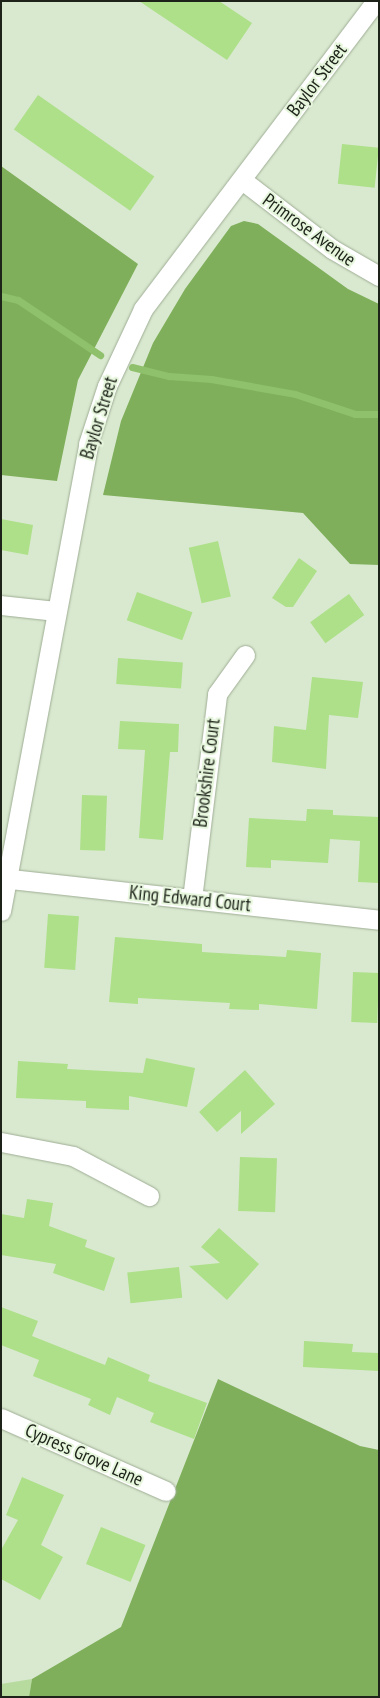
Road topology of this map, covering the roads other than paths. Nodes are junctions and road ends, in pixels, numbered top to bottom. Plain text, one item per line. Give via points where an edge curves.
1 (376, 1) edge
2 (242, 180) junction
3 (379, 276) edge
4 (1, 605) edge
5 (56, 611) junction
6 (245, 655) dead end
7 (4, 878) edge
8 (192, 899) junction
9 (1, 911) edge
10 (379, 920) edge
11 (1, 1142) edge
12 (149, 1196) dead end
13 (1, 1418) edge
14 (166, 1491) dead end

1 - 2 street, Baylor Street
2 - 3 street, Primrose Avenue via 332,249
2 - 5 street, Baylor Street via 143,309 125,344 88,444
4 - 5 street
5 - 7 street, Baylor Street
6 - 8 street, Brookshire Court via 217,694
7 - 8 street, King Edward Court
7 - 9 street, Baylor Street
8 - 10 street, King Edward Court
11 - 12 street via 73,1156
13 - 14 street, Cypress Grove Lane

